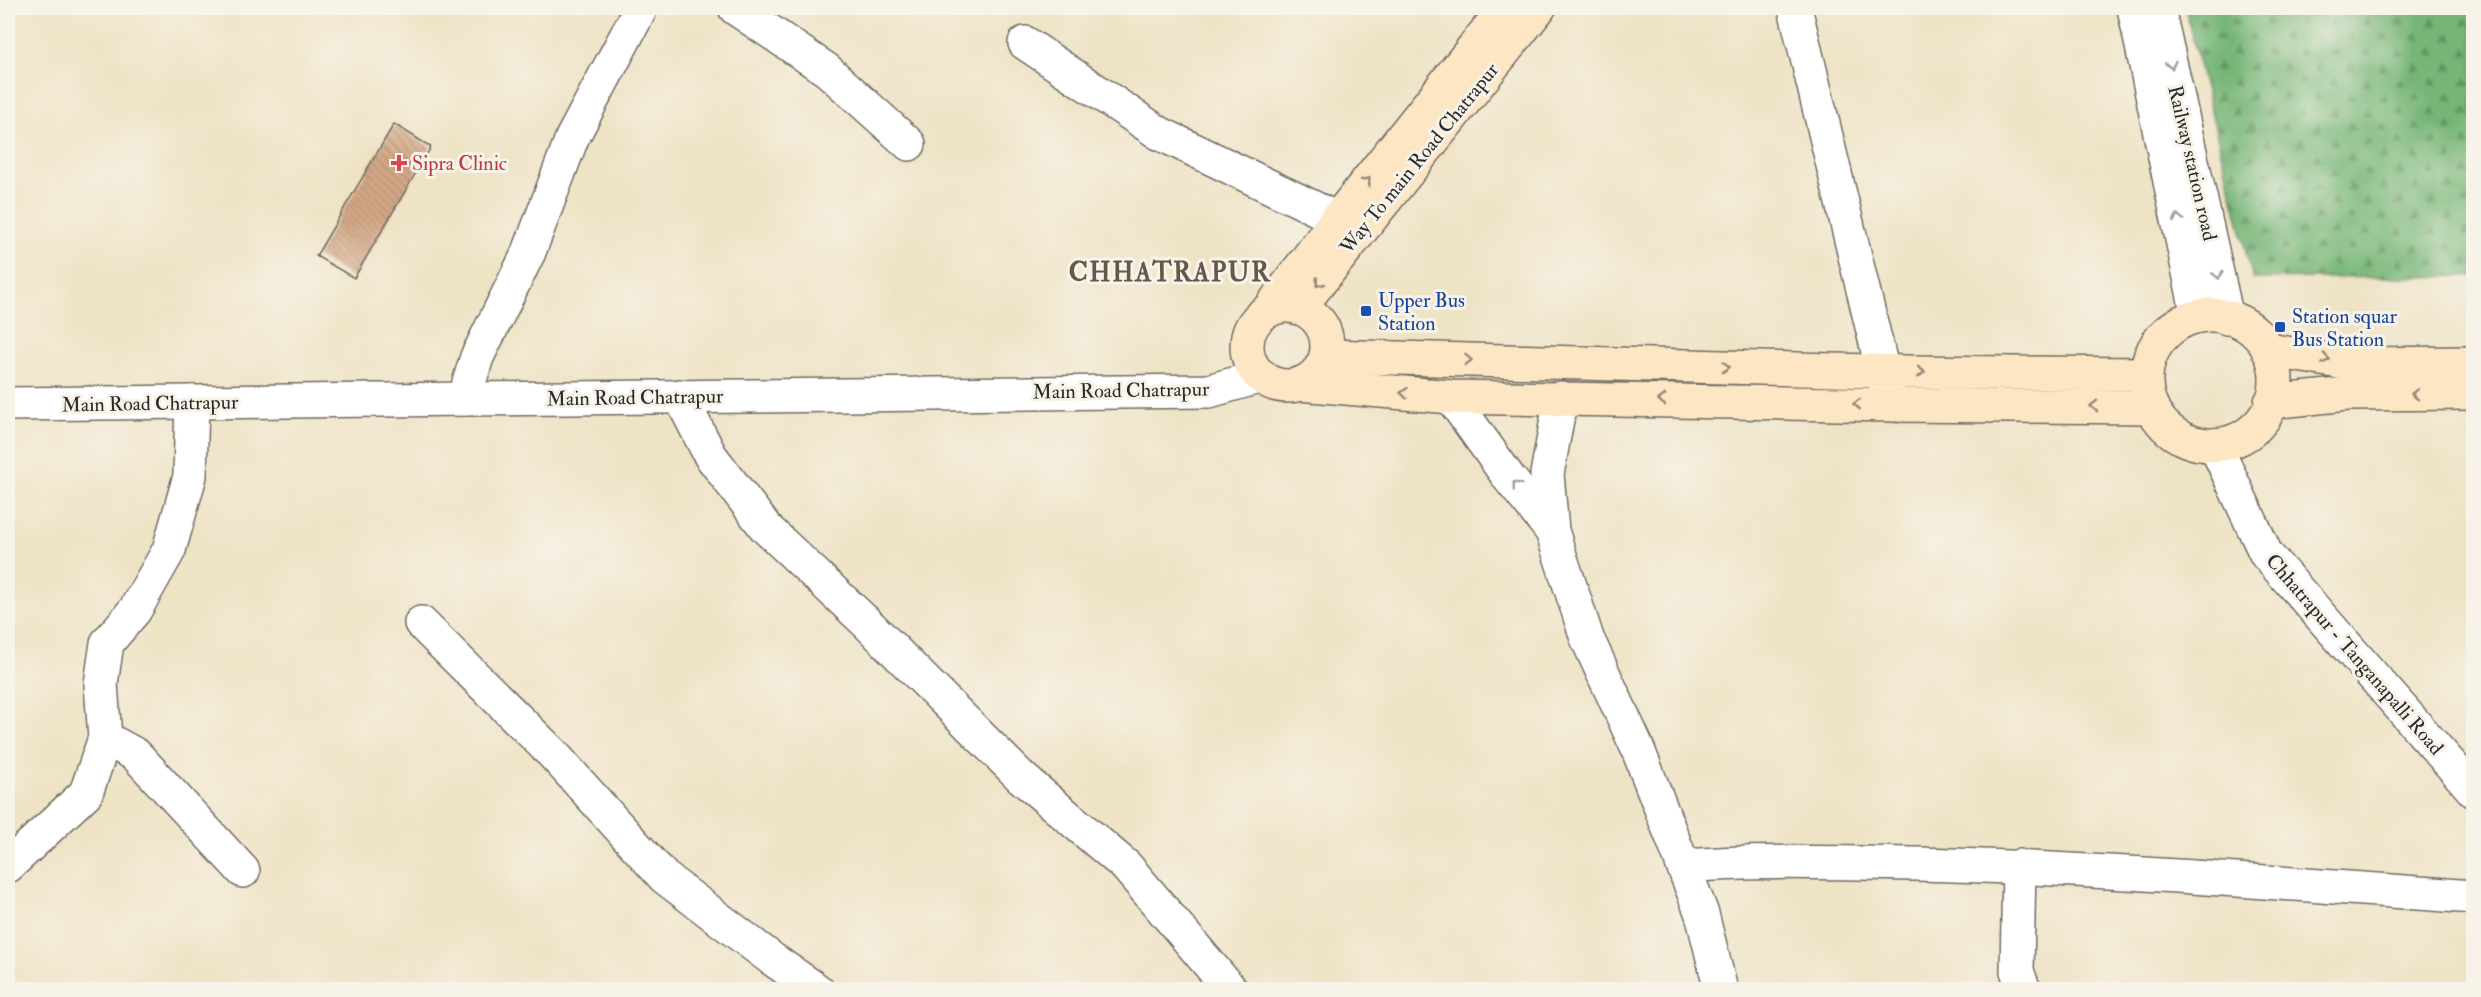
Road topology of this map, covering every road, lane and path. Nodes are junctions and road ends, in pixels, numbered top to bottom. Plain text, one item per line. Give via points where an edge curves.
1 (641, 8) edge
2 (735, 8) edge
3 (1505, 8) edge
4 (1539, 8) edge
5 (1795, 8) edge
6 (2134, 8) edge
7 (2158, 8) edge
8 (1025, 43) dead end
9 (909, 144) dead end
10 (1337, 219) junction
11 (1283, 310) junction
12 (2212, 317) junction
13 (2268, 350) junction
14 (1326, 356) junction
15 (2474, 363) edge
16 (1883, 371) junction
17 (2145, 374) junction
18 (1262, 376) junction
19 (1299, 384) junction
20 (2474, 393) edge
21 (680, 396) junction
22 (1451, 397) junction
23 (1561, 398) junction
24 (464, 399) junction
25 (192, 402) junction
26 (2271, 402) junction
27 (8, 404) edge
28 (1891, 405) junction
29 (2152, 406) junction
30 (2215, 445) junction
31 (1552, 531) junction
32 (421, 623) dead end
33 (105, 738) junction
34 (2474, 791) edge
35 (8, 866) edge
36 (1683, 866) junction
37 (2019, 866) junction
38 (243, 871) dead end
39 (2474, 897) edge
40 (817, 990) edge
41 (1231, 990) edge
42 (1720, 990) edge
43 (2024, 990) edge

1 - 24 street via 572,138 529,252 477,357
2 - 9 street via 827,70
10 -> 3 main road, Way To main Road Chatrapur
4 -> 11 main road, Way To main Road Chatrapur
5 - 16 street
12 -> 6 street, Railway station road
7 -> 12 street, Railway station road
8 - 10 street via 1159,133
10 - 11 main road, Way To main Road Chatrapur
11 - 14 main road via 1316,318 1324,330
11 - 18 main road via 1258,318 1247,341 1250,360
12 - 13 main road via 2238,322 2256,333
12 - 17 main road via 2178,324 2162,337 2150,354
13 -> 15 main road via 2351,364
13 - 26 main road via 2275,370 2276,390
14 -> 16 main road
14 - 19 main road via 1311,378
16 -> 17 main road
16 - 28 street
17 - 29 main road
18 - 19 main road via 1279,384
18 - 21 street, Main Road Chatrapur via 1209,391
22 -> 19 main road
20 -> 26 main road via 2348,394
21 - 24 street, Main Road Chatrapur
21 - 41 street via 710,455 766,528 1021,777 1126,866
22 - 23 main road
31 -> 22 street
28 -> 23 main road
23 - 31 street via 1547,474
24 - 25 street, Main Road Chatrapur
25 - 27 street, Main Road Chatrapur
25 - 33 street via 190,476 170,550 135,610 108,643 101,684
26 - 30 main road via 2255,428 2237,440
29 -> 28 main road
29 - 30 main road via 2173,433 2193,443
30 - 34 street, Chhatrapur - Tanganapalli Road via 2266,554
31 - 36 street via 1587,638 1637,747
32 - 40 street via 554,755 664,877
33 - 35 street via 86,793
33 - 38 street via 136,755
36 - 37 street
36 - 42 street via 1702,914
37 - 39 street
37 - 43 street via 2017,971

